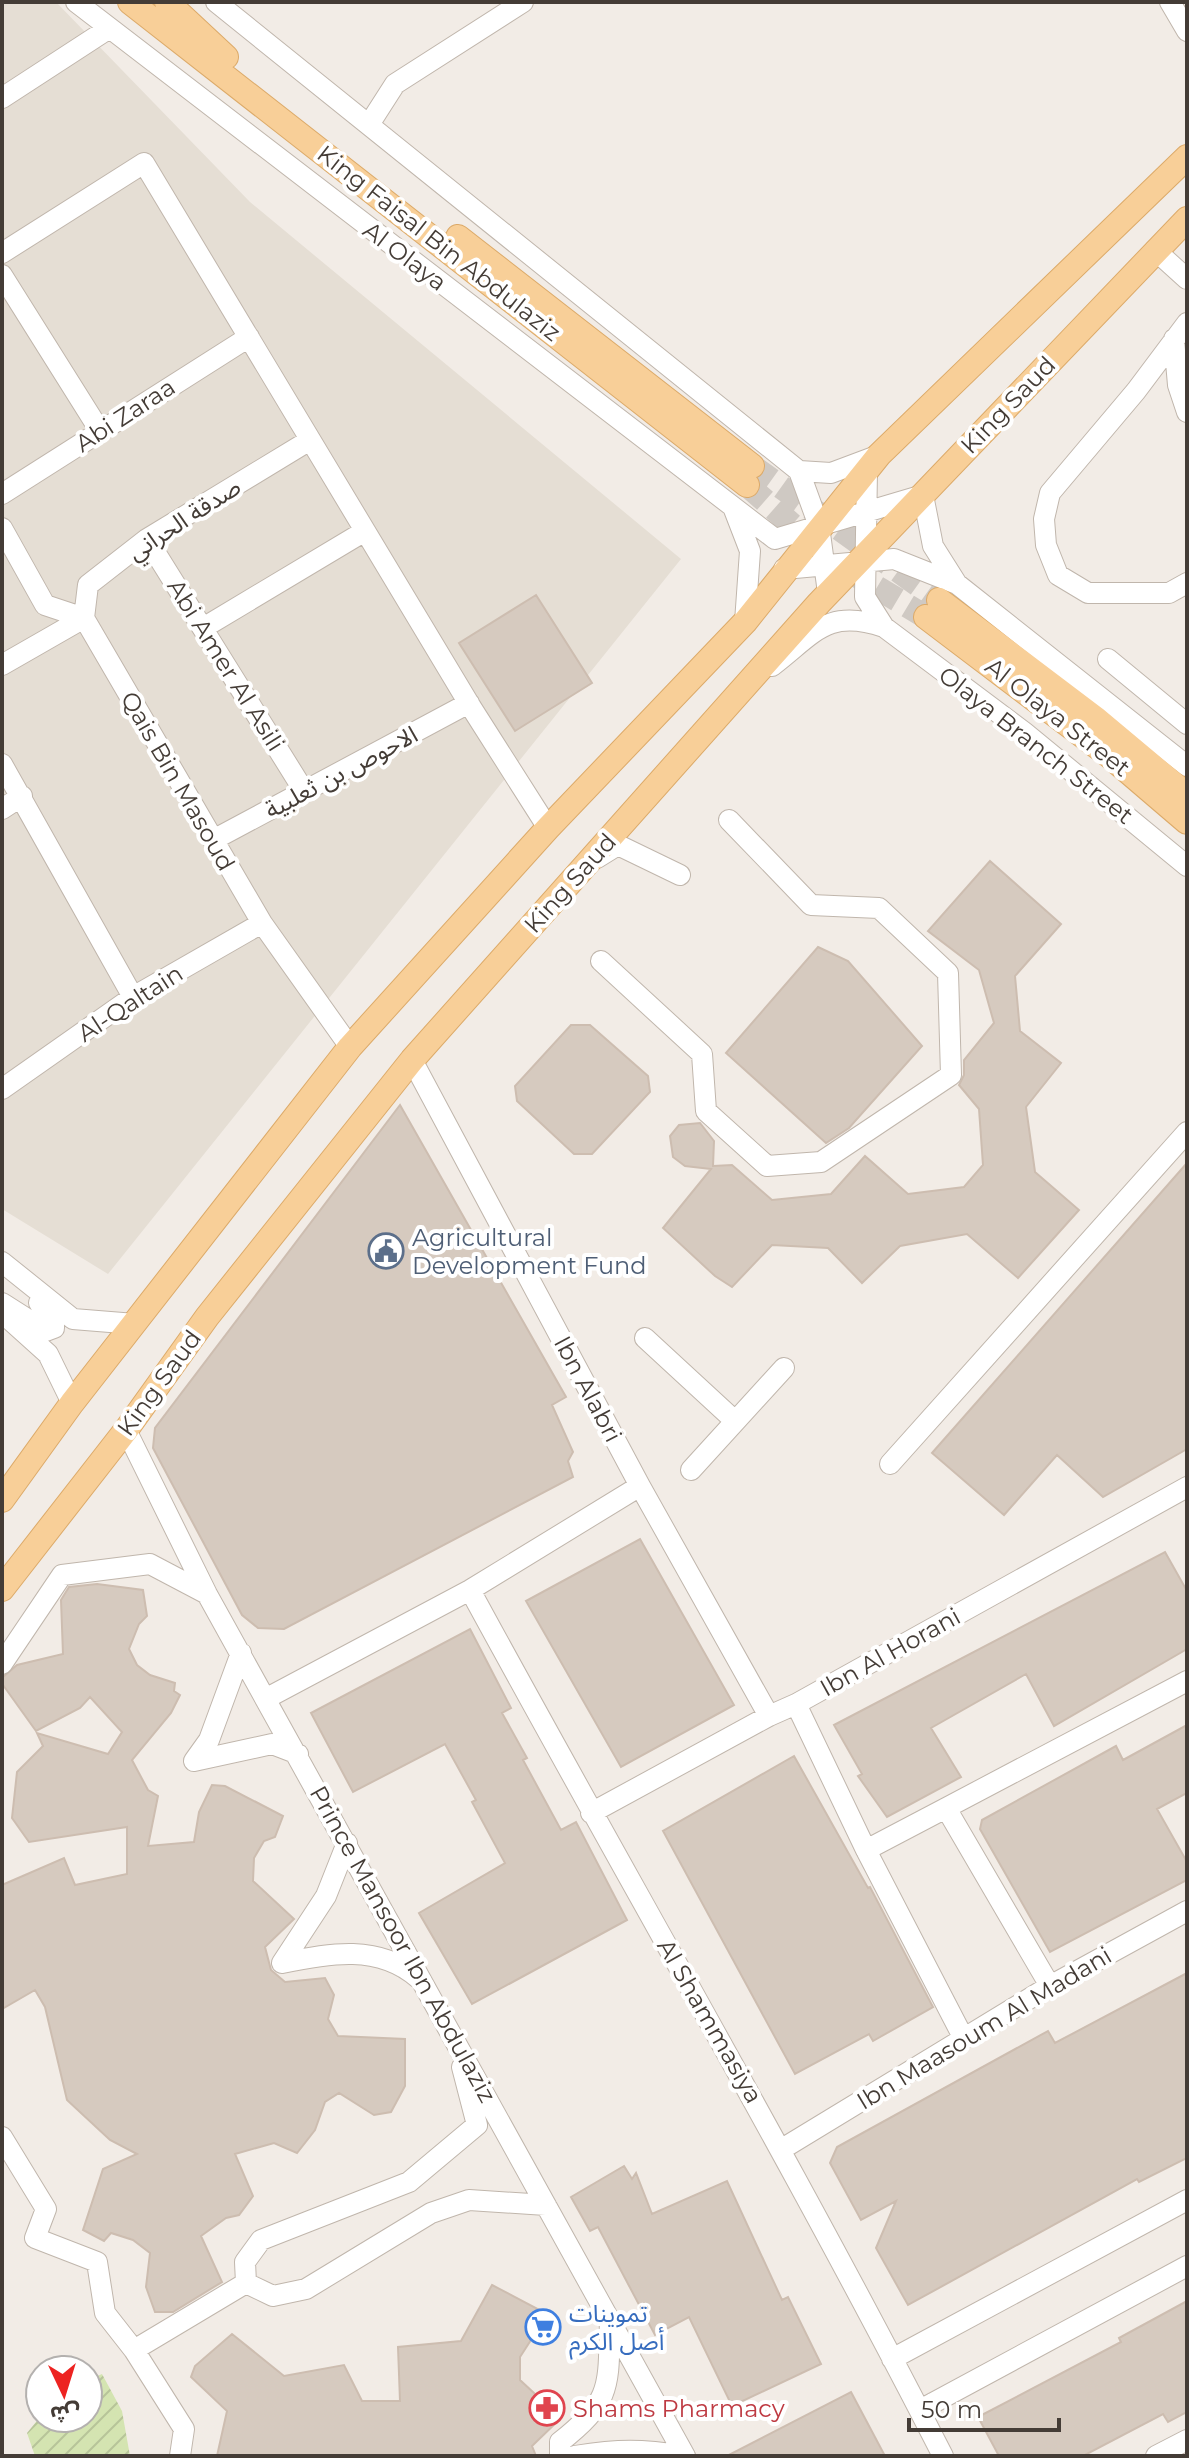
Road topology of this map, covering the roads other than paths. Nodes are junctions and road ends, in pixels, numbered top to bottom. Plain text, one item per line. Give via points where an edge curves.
1 (76, 2) edge
2 (130, 2) edge
3 (167, 2) edge
4 (216, 2) edge
5 (523, 2) edge
6 (1170, 2) edge
7 (108, 29) junction
8 (1187, 31) edge
9 (2, 98) edge
10 (370, 123) junction
11 (1187, 157) edge
12 (1187, 219) edge
13 (1155, 250) junction
14 (2, 253) edge
15 (2, 275) edge
16 (1187, 279) edge
17 (1181, 331) edge
18 (249, 337) junction
19 (1187, 412) edge
20 (100, 431) junction
21 (310, 440) junction
22 (873, 463) junction
23 (799, 471) junction
24 (2, 494) edge
25 (923, 495) junction
26 (733, 507) junction
27 (865, 513) junction
28 (819, 526) junction
29 (2, 528) edge
30 (365, 531) junction
31 (147, 539) junction
32 (863, 560) junction
33 (824, 564) junction
34 (784, 569) junction
35 (1187, 583) edge
36 (828, 593) junction
37 (941, 600) junction
38 (84, 618) junction
39 (745, 622) junction
40 (884, 627) junction
41 (203, 628) junction
42 (1108, 659) dead end
43 (2, 665) edge
44 (741, 691) junction
45 (469, 703) junction
46 (1187, 724) edge
47 (2, 764) edge
48 (1187, 766) edge
49 (304, 791) junction
50 (1187, 795) edge
51 (22, 796) junction
52 (2, 809) edge
53 (729, 820) dead end
54 (1187, 822) edge
55 (548, 828) junction
56 (213, 840) junction
57 (587, 864) junction
58 (1187, 866) edge
59 (680, 875) dead end
60 (262, 923) junction
61 (601, 961) dead end
62 (133, 997) junction
63 (350, 1047) junction
64 (412, 1060) junction
65 (2, 1089) edge
66 (1187, 1132) edge
67 (5, 1264) edge
68 (2, 1303) edge
69 (2, 1313) edge
70 (135, 1324) junction
71 (645, 1338) dead end
72 (784, 1368) dead end
73 (72, 1403) junction
74 (735, 1421) junction
75 (126, 1430) junction
76 (890, 1464) dead end
77 (691, 1470) dead end
78 (640, 1486) junction
79 (1187, 1487) edge
80 (2, 1500) edge
81 (2, 1589) edge
82 (470, 1590) junction
83 (207, 1594) junction
84 (241, 1653) junction
85 (2, 1664) edge
86 (1187, 1681) edge
87 (267, 1698) junction
88 (796, 1704) junction
89 (769, 1716) junction
90 (298, 1754) junction
91 (946, 1808) junction
92 (591, 1813) junction
93 (347, 1843) junction
94 (866, 1850) junction
95 (1187, 1911) edge
96 (425, 1985) junction
97 (1050, 1986) junction
98 (454, 2036) junction
99 (963, 2037) junction
100 (2, 2137) edge
101 (782, 2149) junction
102 (1187, 2200) edge
103 (546, 2205) junction
104 (1187, 2266) edge
105 (246, 2283) junction
106 (610, 2319) junction
107 (134, 2350) junction
108 (892, 2359) junction
109 (920, 2410) junction
110 (1187, 2440) edge
111 (180, 2456) edge
112 (560, 2456) edge
113 (575, 2456) edge
114 (685, 2456) edge
115 (943, 2456) edge
116 (1156, 2456) edge

1 - 7 street, Al Olaya
2 - 3 main road, King Faisal Bin Abdulaziz via 750,476 205,40
4 - 10 street
5 - 10 street via 395,84
6 - 8 street
7 - 9 street
7 - 26 street, Al Olaya
10 - 23 street
11 - 22 main road
12 - 13 main road, King Saud
13 - 16 street
13 - 25 main road, King Saud
14 - 18 street via 144,163
15 - 20 street
17 - 19 street via 1178,385
17 - 35 street via 1050,493 1044,519 1046,545 1058,575 1088,593 1169,593
18 - 20 street, Abi Zaraa
18 - 21 street
20 - 24 street, Abi Zaraa
21 - 30 street
21 - 31 street, صدقة الحراني
22 - 23 street via 831,473
22 - 27 street, Olaya Branch Street
22 - 28 main road
23 - 28 street
25 - 27 street, Al Olaya
25 - 32 main road, King Saud
25 - 37 street
26 - 28 street, Al Olaya via 775,539
26 - 39 street via 750,551
27 - 28 street, Al Olaya
27 - 32 street, Olaya Branch Street
28 - 33 street
28 - 34 main road
29 - 38 street via 45,605
30 - 41 street
30 - 45 street
31 - 38 street, صدقة الحراني via 88,585
31 - 41 street, Abi Amer Al Asili
32 - 33 street
32 - 36 main road, King Saud
32 - 37 street via 894,559
32 - 40 street, Olaya Branch Street via 865,597
33 - 34 street
33 - 36 street
34 - 39 main road
36 - 44 main road, King Saud
37 - 48 street
37 - 50 main road, Al Olaya Street
37 - 54 main road, Al Olaya Street via 1063,719
38 - 43 street
38 - 56 street, Qais Bin Masoud
39 - 55 main road
40 - 44 street, Olaya Branch Street via 861,619 830,621
40 - 58 street, Olaya Branch Street via 1024,732
41 - 49 street, Abi Amer Al Asili
42 - 46 street
44 - 57 main road, King Saud
45 - 49 street, الاحوص بن ثعلبية
45 - 55 street
47 - 51 street
49 - 56 street, الاحوص بن ثعلبية
51 - 52 street
51 - 62 street
53 - 61 street via 811,905 879,908 948,973 951,1075 821,1162 767,1166 706,1111 702,1054
55 - 63 main road
56 - 60 street, Qais Bin Masoud
57 - 59 street via 618,845
57 - 64 main road, King Saud
60 - 62 street, Al-Qaltain
60 - 63 street, Qais Bin Masoud
62 - 65 street, Al-Qaltain
63 - 70 main road
64 - 75 main road, King Saud via 207,1317
64 - 78 street, Ibn Alabri
66 - 76 street
67 - 68 street via 54,1320 54,1328 46,1331
67 - 70 street via 73,1319
69 - 73 street via 48,1354
70 - 73 main road
71 - 74 street
72 - 74 street
73 - 80 main road
74 - 77 street
75 - 81 main road, King Saud
75 - 83 street, Prince Mansoor Ibn Abdulaziz
78 - 82 street
78 - 89 street, Ibn Alabri
79 - 88 street, Ibn Al Horani
82 - 87 street
82 - 92 street, Al Shammasiya
83 - 84 street, Prince Mansoor Ibn Abdulaziz
83 - 85 street via 150,1564 62,1575
84 - 87 street, Prince Mansoor Ibn Abdulaziz
84 - 90 street via 209,1740 194,1761 272,1744
86 - 91 street
87 - 90 street, Prince Mansoor Ibn Abdulaziz
88 - 89 street, Ibn Al Horani
88 - 94 street
89 - 92 street, Ibn Al Horani
90 - 93 street, Prince Mansoor Ibn Abdulaziz
91 - 94 street
91 - 97 street
92 - 101 street, Al Shammasiya
93 - 96 street, Prince Mansoor Ibn Abdulaziz
93 - 96 street via 326,1896 282,1963 362,1953 403,1965
94 - 99 street
95 - 97 street, Ibn Maasoum Al Madani
96 - 98 street, Prince Mansoor Ibn Abdulaziz
97 - 99 street, Ibn Maasoum Al Madani
98 - 103 street, Prince Mansoor Ibn Abdulaziz
98 - 105 street via 477,2125 409,2182 261,2240 245,2262
99 - 101 street, Ibn Maasoum Al Madani
100 - 107 street via 46,2209 35,2238 97,2262 105,2313
101 - 108 street, Al Shammasiya
102 - 108 street
103 - 105 street via 469,2200 431,2213 306,2289 273,2296
103 - 106 street, Prince Mansoor Ibn Abdulaziz
104 - 109 street
105 - 107 street
106 - 112 street via 608,2383 598,2408 560,2442
106 - 114 street, Prince Mansoor Ibn Abdulaziz
107 - 111 street via 184,2429
108 - 109 street, Al Shammasiya
109 - 115 street, Al Shammasiya
110 - 116 street
113 - 114 street via 608,2449

